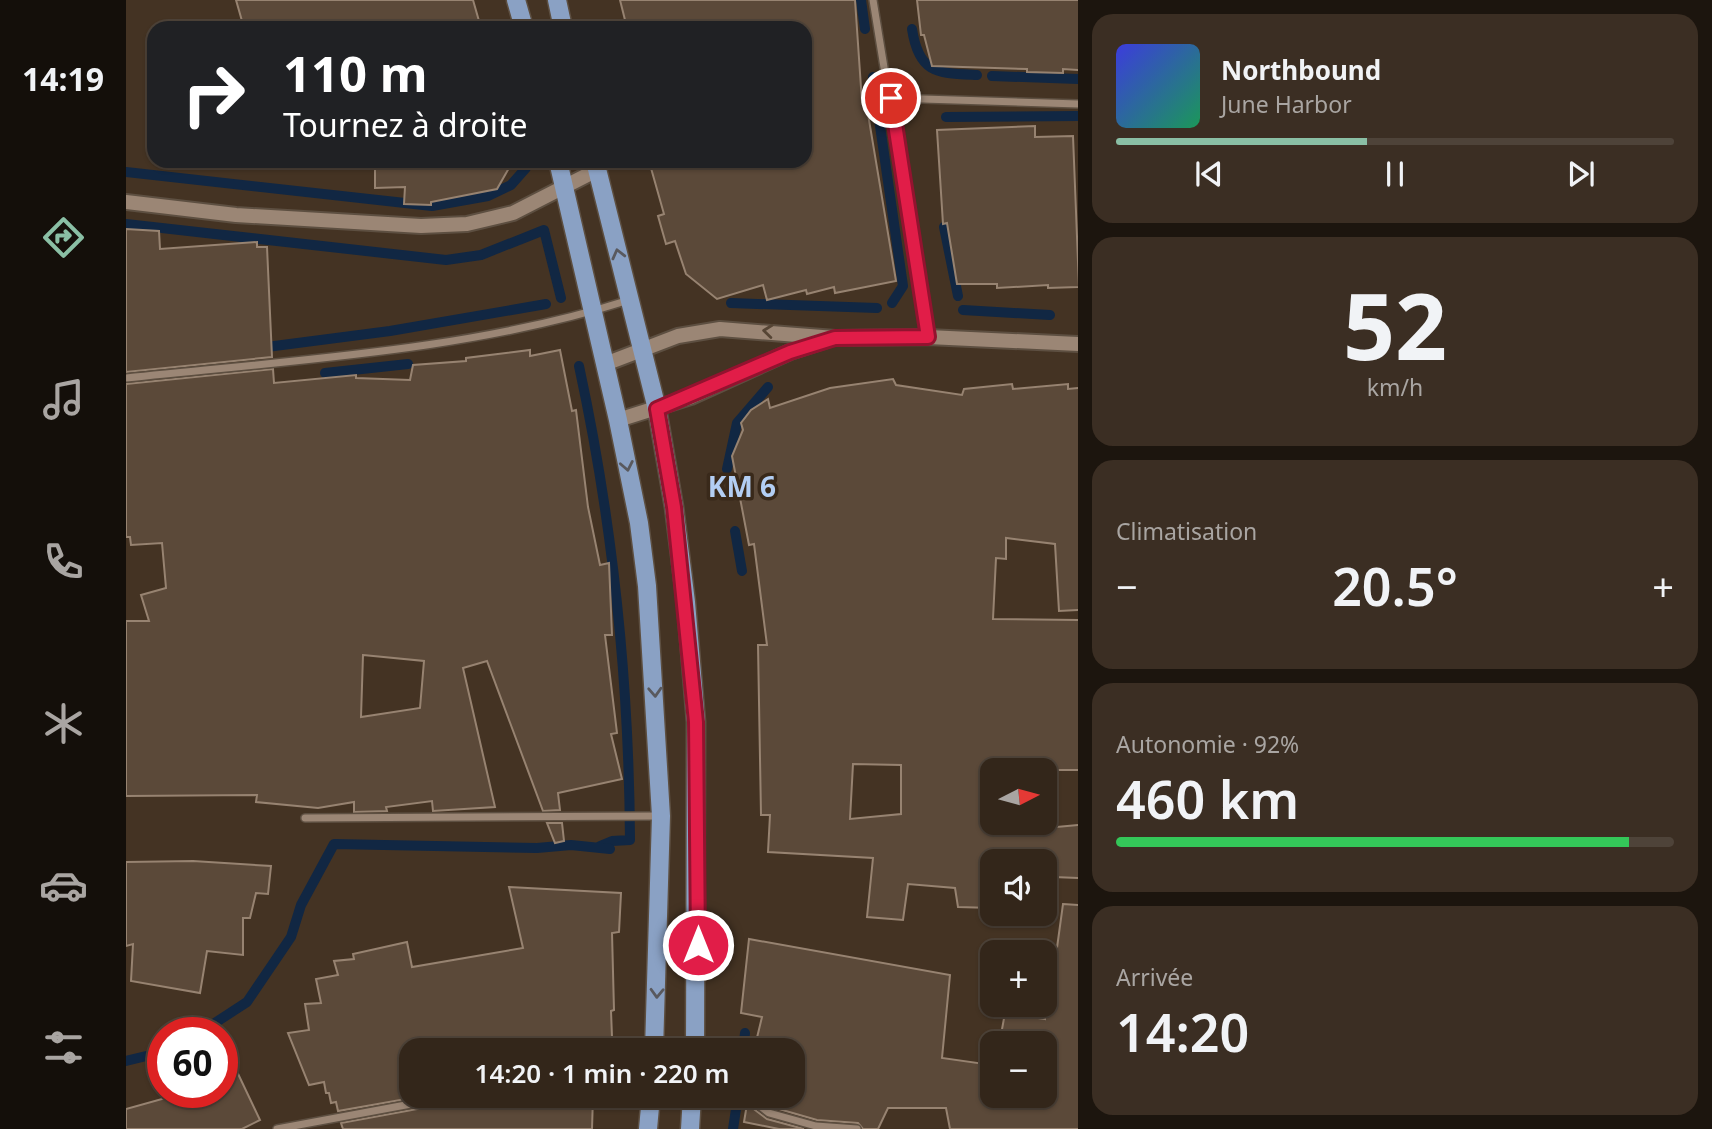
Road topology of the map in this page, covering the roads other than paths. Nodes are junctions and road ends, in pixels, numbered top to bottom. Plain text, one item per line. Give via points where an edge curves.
1 (516, 0) edge
2 (557, 0) edge
3 (873, 0) edge
4 (521, 21) edge
5 (562, 21) edge
6 (891, 98) junction
7 (1078, 104) edge
8 (560, 168) edge
9 (592, 168) edge
10 (597, 168) edge
11 (565, 188) junction
12 (126, 202) edge
13 (630, 300) junction
14 (593, 312) junction
15 (928, 337) junction
16 (835, 338) junction
17 (1078, 344) edge
18 (644, 350) junction
19 (605, 364) junction
20 (126, 378) edge
21 (657, 409) junction
22 (618, 420) junction
23 (661, 816) junction
24 (305, 818) dead end
25 (654, 1038) edge
26 (695, 1038) edge
27 (399, 1107) edge
28 (650, 1108) edge
29 (691, 1108) edge
30 (763, 1108) edge
31 (291, 1128) edge
32 (277, 1129) edge
33 (648, 1129) edge
34 (690, 1129) edge
35 (857, 1129) edge

1 - 4 main road
2 - 5 main road
3 - 6 street
6 - 7 street
6 - 15 street
8 - 11 main road
9 - 11 street
13 -> 10 main road
11 - 12 street via 513,213 467,224 422,226 236,215
11 - 14 main road
13 - 14 street
13 - 18 main road
14 - 19 main road
14 - 20 street via 427,344
15 - 16 street
15 - 17 street
16 -> 18 street via 720,329 678,336
16 - 21 street via 790,352
18 - 19 street
18 - 21 main road
19 - 22 main road
21 - 22 street
21 - 26 main road via 676,521 696,722
22 -> 23 main road via 647,586
23 - 24 street
23 -> 25 main road
27 - 31 street
28 - 33 main road
29 - 34 main road
30 - 35 street via 816,1126
31 - 32 street

